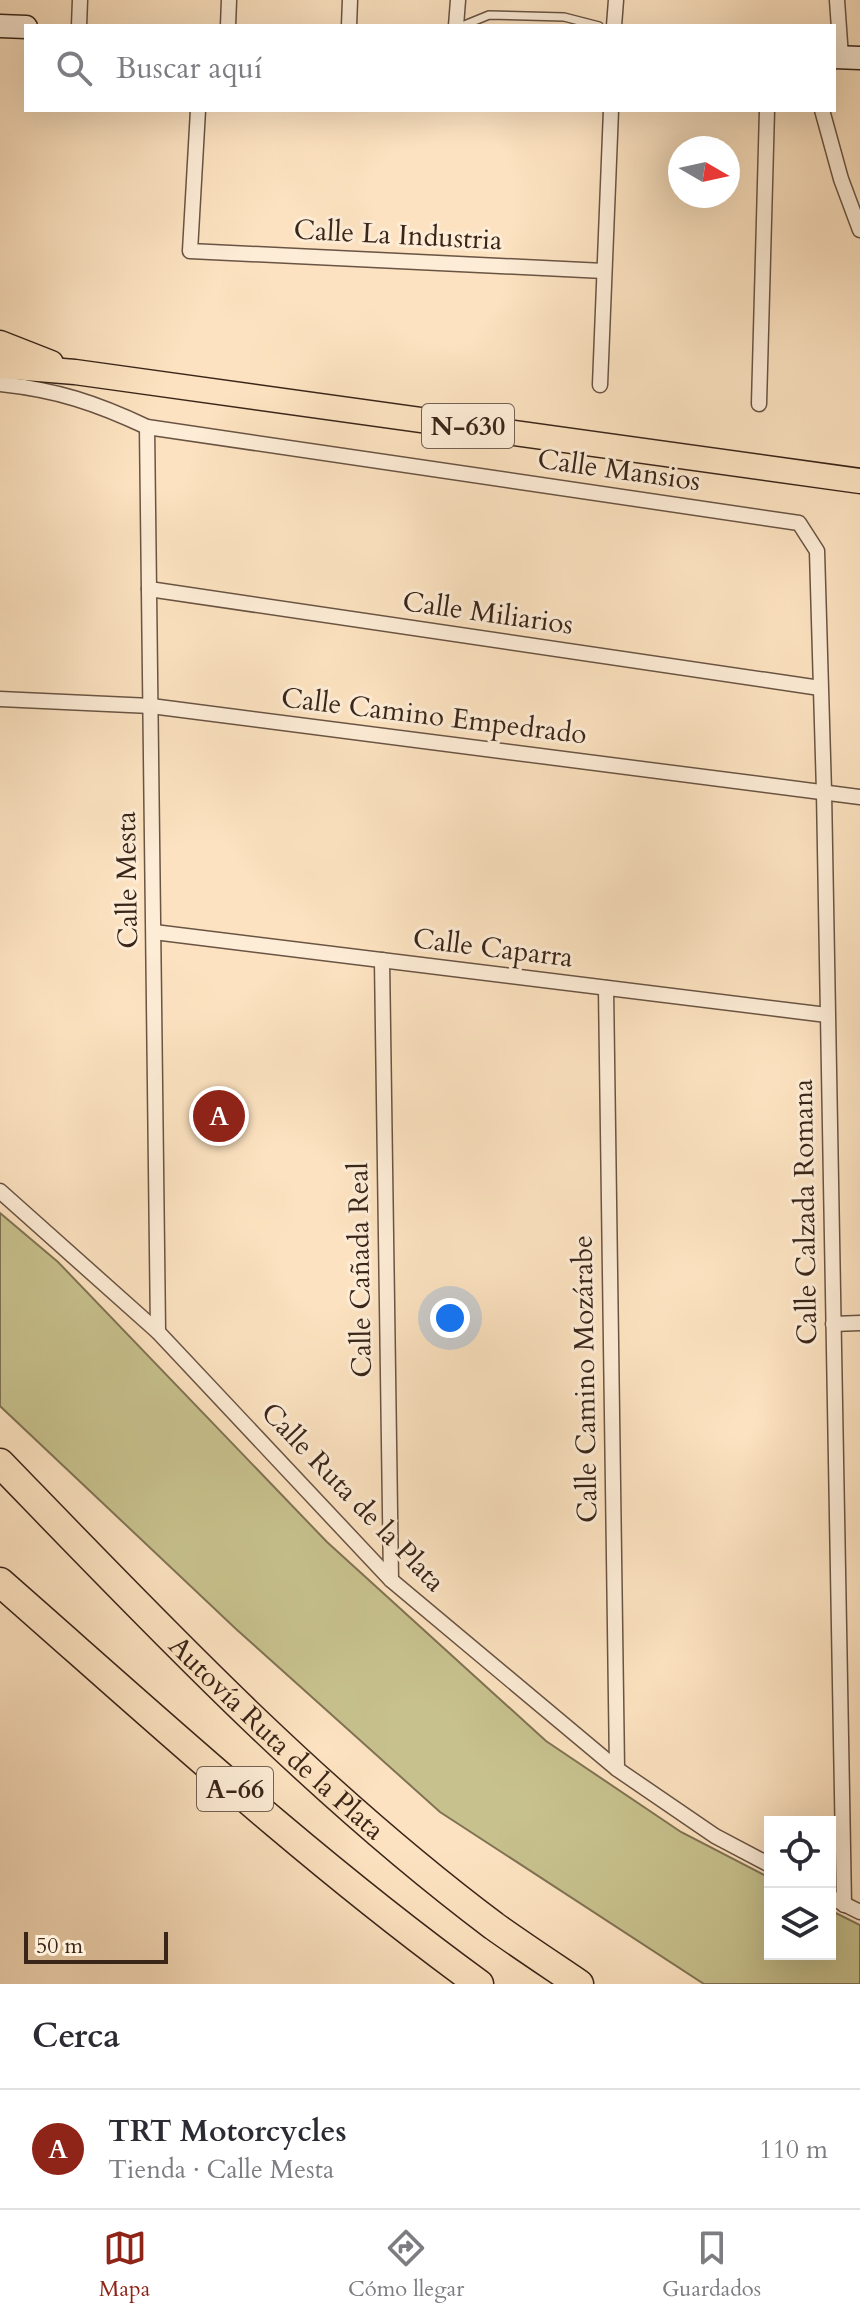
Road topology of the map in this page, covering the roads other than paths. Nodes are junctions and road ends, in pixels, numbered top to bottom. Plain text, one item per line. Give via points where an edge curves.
1 (80, 0) edge
2 (229, 0) edge
3 (350, 0) edge
4 (458, 0) edge
5 (616, 0) edge
6 (837, 0) edge
7 (79, 24) edge
8 (228, 24) edge
9 (349, 24) edge
10 (459, 24) edge
11 (464, 24) edge
12 (591, 24) edge
13 (614, 24) edge
14 (0, 26) edge
15 (24, 27) edge
16 (845, 57) edge
17 (198, 112) edge
18 (611, 112) edge
19 (767, 112) edge
20 (823, 112) edge
21 (860, 230) edge
22 (604, 271) junction
23 (0, 343) edge
24 (0, 366) edge
25 (75, 372) junction
26 (0, 384) edge
27 (600, 385) dead end
28 (759, 404) dead end
29 (147, 427) junction
30 (860, 481) edge
31 (799, 523) joint
32 (149, 589) junction
33 (820, 688) junction
34 (0, 699) edge
35 (151, 706) junction
36 (824, 792) junction
37 (860, 797) edge
38 (154, 932) junction
39 (382, 960) junction
40 (606, 988) junction
41 (827, 1015) junction
42 (0, 1191) edge
43 (860, 1323) edge
44 (833, 1324) junction
45 (158, 1332) junction
46 (0, 1463) edge
47 (391, 1580) junction
48 (0, 1582) edge
49 (617, 1769) junction
50 (764, 1862) edge
51 (836, 1900) edge
52 (844, 1905) junction
53 (860, 1912) edge
54 (479, 1984) edge
55 (579, 1984) edge

1 - 7 street
2 - 8 street
3 - 9 street
4 - 10 street
5 - 13 street
6 - 16 street
11 - 12 lane via 489,15 564,17
14 - 15 main road
17 - 22 street, Calle La Industria via 190,251
18 - 22 street
19 - 28 street
20 - 21 street
22 - 27 street
23 - 25 highway, N-630
24 - 25 highway, N-630
25 - 30 highway, N-630
26 - 29 street, Calle Mansios via 97,404
29 - 31 street, Calle Mansios
29 - 32 street, Calle Mesta
31 - 33 street, Calle Calzada Romana via 817,551
32 - 33 street, Calle Miliarios
32 - 35 street, Calle Mesta
33 - 36 street, Calle Calzada Romana
34 - 35 street, Calle Camino Empedrado
35 - 36 street, Calle Camino Empedrado
35 - 38 street, Calle Mesta
36 - 37 street, Calle Camino Empedrado
36 - 41 street, Calle Calzada Romana
38 - 39 street, Calle Caparra
38 - 45 street, Calle Mesta
39 - 40 street, Calle Caparra
39 - 47 street, Calle Cañada Real
40 - 41 street, Calle Caparra
40 - 49 street, Calle Camino Mozárabe
41 - 44 street, Calle Calzada Romana
42 - 45 street, Calle Ruta de la Plata
43 - 44 street
44 - 52 street, Calle Calzada Romana
45 - 47 street, Calle Ruta de la Plata
46 - 55 highway, Autovía Ruta de la Plata / A-66 via 181,1650 308,1769 484,1918
47 - 49 street, Calle Ruta de la Plata
48 - 54 highway, A-66 via 294,1840
49 - 50 street, Calle Ruta de la Plata via 715,1836
51 - 52 street
52 - 53 street

